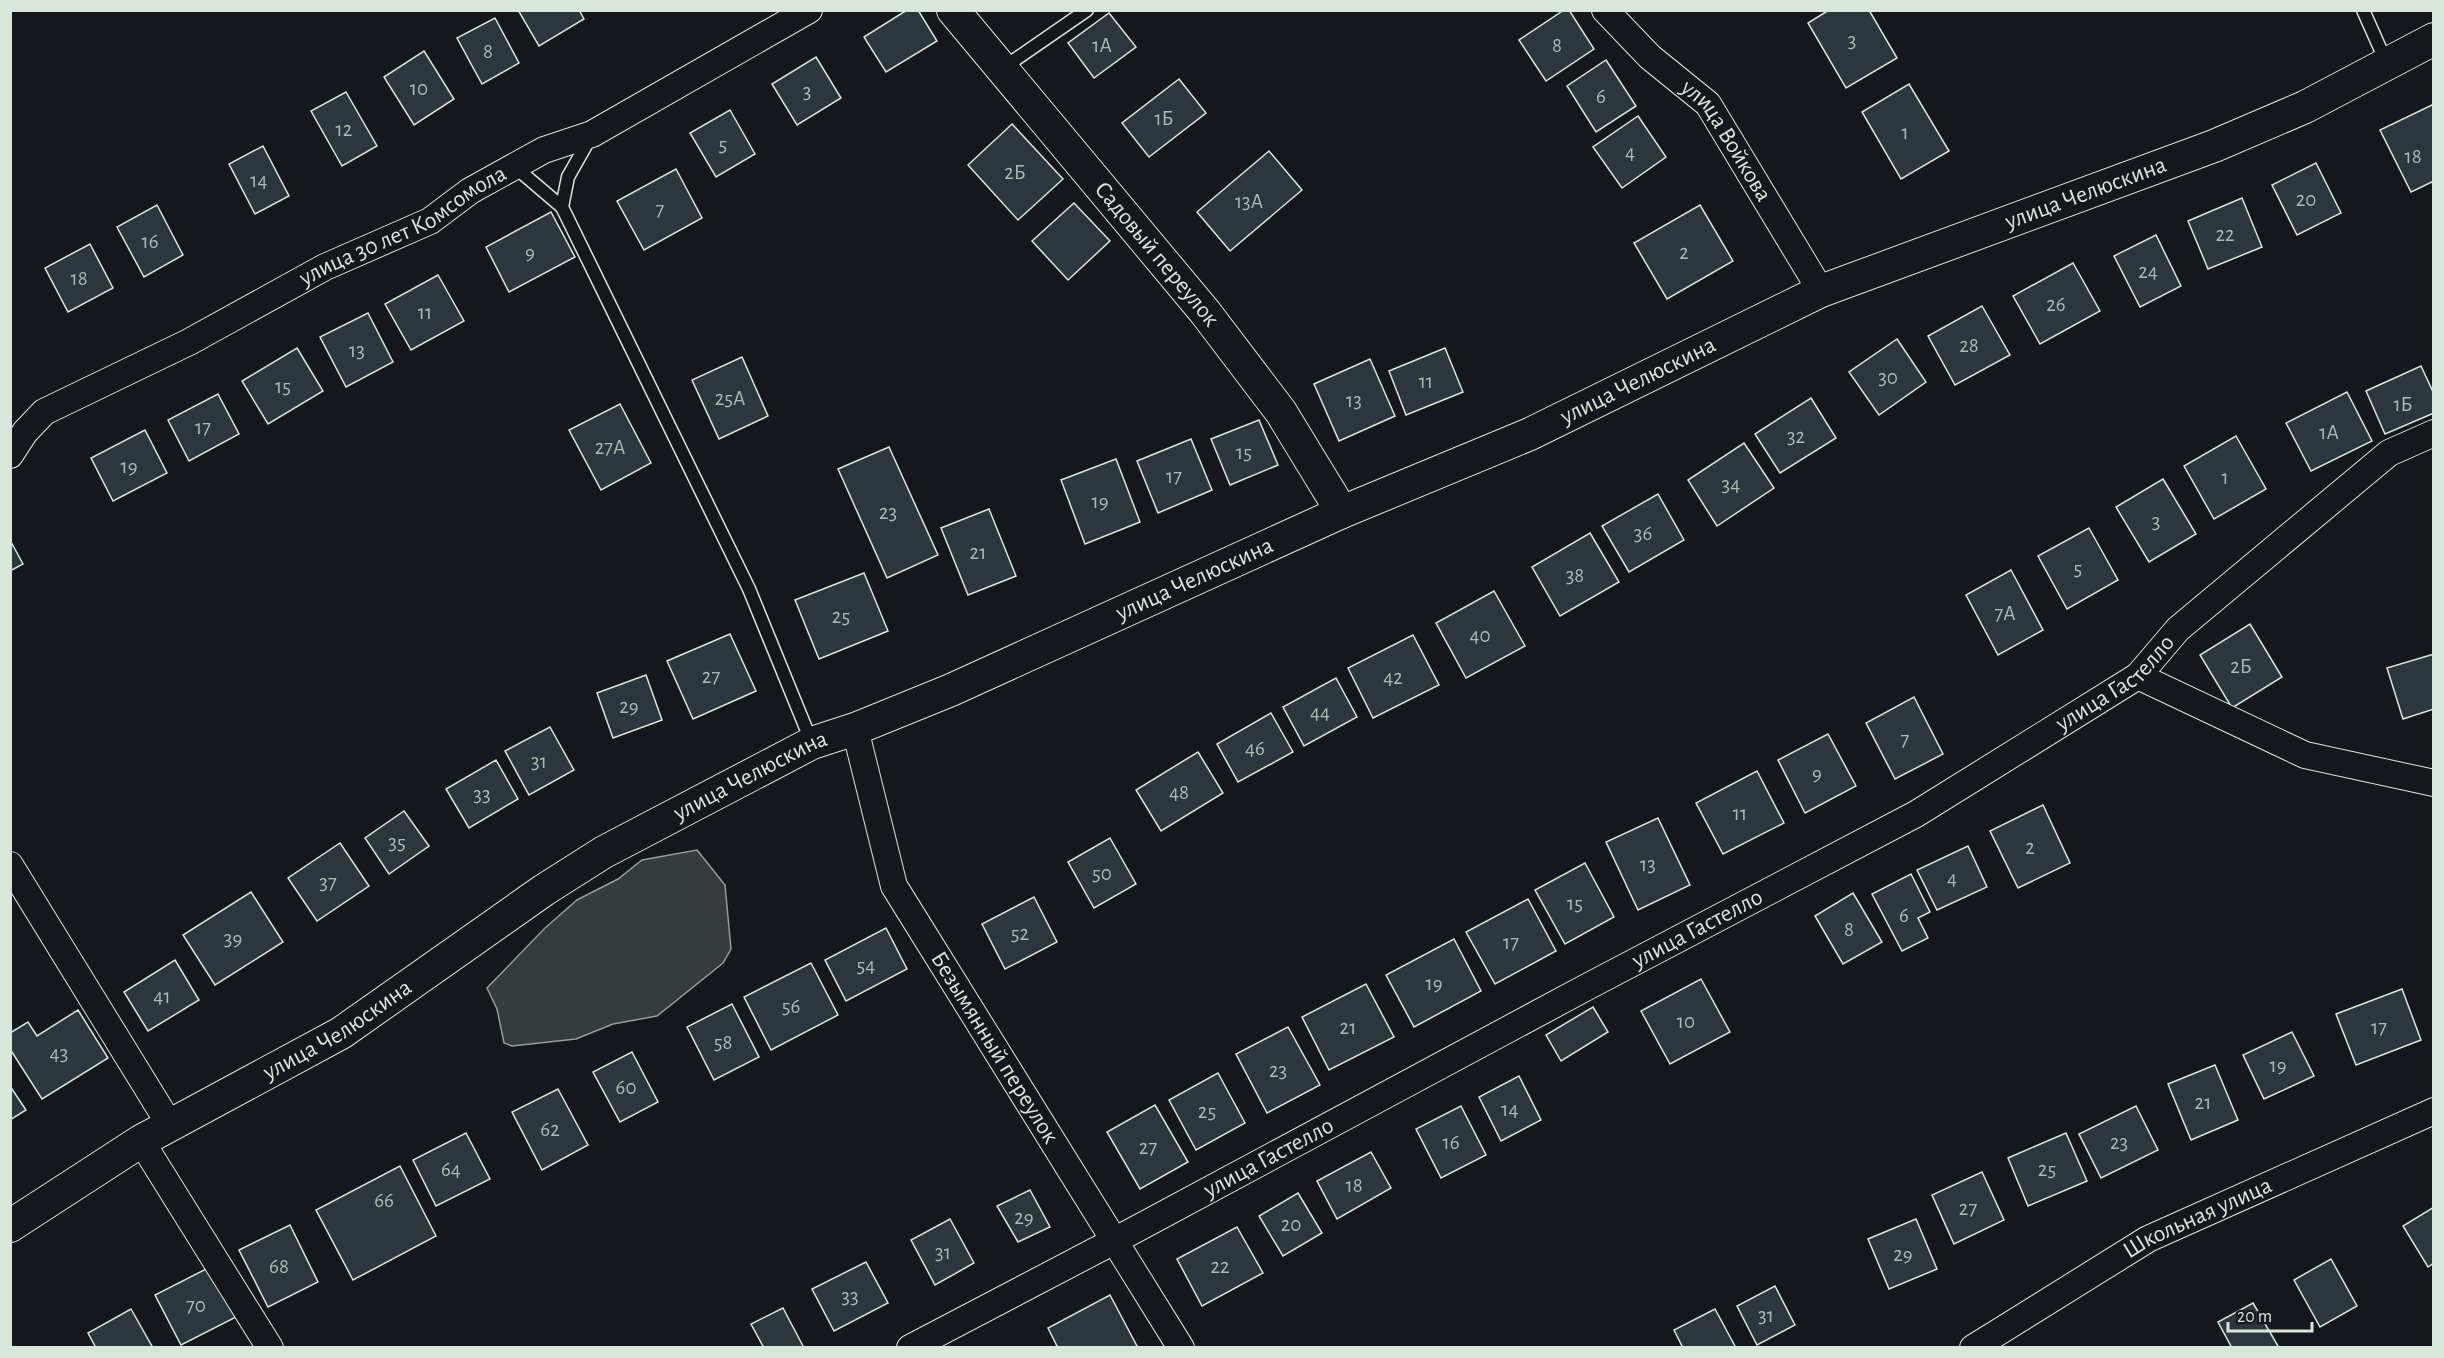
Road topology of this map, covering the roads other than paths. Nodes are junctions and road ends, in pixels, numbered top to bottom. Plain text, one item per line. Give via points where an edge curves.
1 (809, 10) edge
2 (953, 10) edge
3 (1087, 10) edge
4 (1605, 10) edge
5 (2363, 10) edge
6 (2430, 48) edge
7 (2388, 65) junction
8 (1002, 69) junction
9 (592, 134) junction
10 (515, 167) junction
11 (562, 207) junction
12 (1821, 291) junction
13 (2433, 433) edge
14 (10, 455) edge
15 (1342, 512) junction
16 (2138, 676) junction
17 (855, 729) junction
18 (812, 743) junction
19 (2433, 783) edge
20 (10, 865) edge
21 (2433, 1111) edge
22 (170, 1125) junction
23 (141, 1141) junction
24 (10, 1226) edge
25 (1114, 1241) junction
26 (270, 1347) edge
27 (910, 1347) edge
28 (1181, 1347) edge
29 (1973, 1347) edge

1 - 9 street, улица 30 лет Комсомола
2 - 8 street, Садовый переулок
3 - 8 lane
4 - 12 street, улица Войкова via 1650,57 1708,104
5 - 7 lane
6 - 7 street, улица Челюскина
7 - 12 street, улица Челюскина via 2305,107 2214,146
8 - 15 street, Садовый переулок via 1212,321 1281,412
9 - 10 street, улица 30 лет Комсомола via 544,150
9 - 11 lane via 568,177
10 - 11 lane
10 - 14 street, улица 30 лет Комсомола via 470,192 430,221 325,267 189,342 44,412
11 - 18 lane via 749,589
12 - 15 street, улица Челюскина via 1530,435
13 - 16 street, улица Гастелло via 2389,453 2178,629
15 - 17 street, улица Челюскина via 951,690
16 - 19 street via 2305,755
16 - 25 street, улица Гастелло via 1916,814
17 - 18 street, улица Челюскина
17 - 25 street, Безымянный переулок via 894,886
18 - 22 street, улица Челюскина via 604,852 340,1033
20 - 22 street
21 - 29 street, Школьная улица via 2148,1239
22 - 23 street, улица Челюскина
23 - 24 street, улица Челюскина
23 - 26 street
25 - 27 street, улица Гастелло
25 - 28 street, Безымянный переулок

